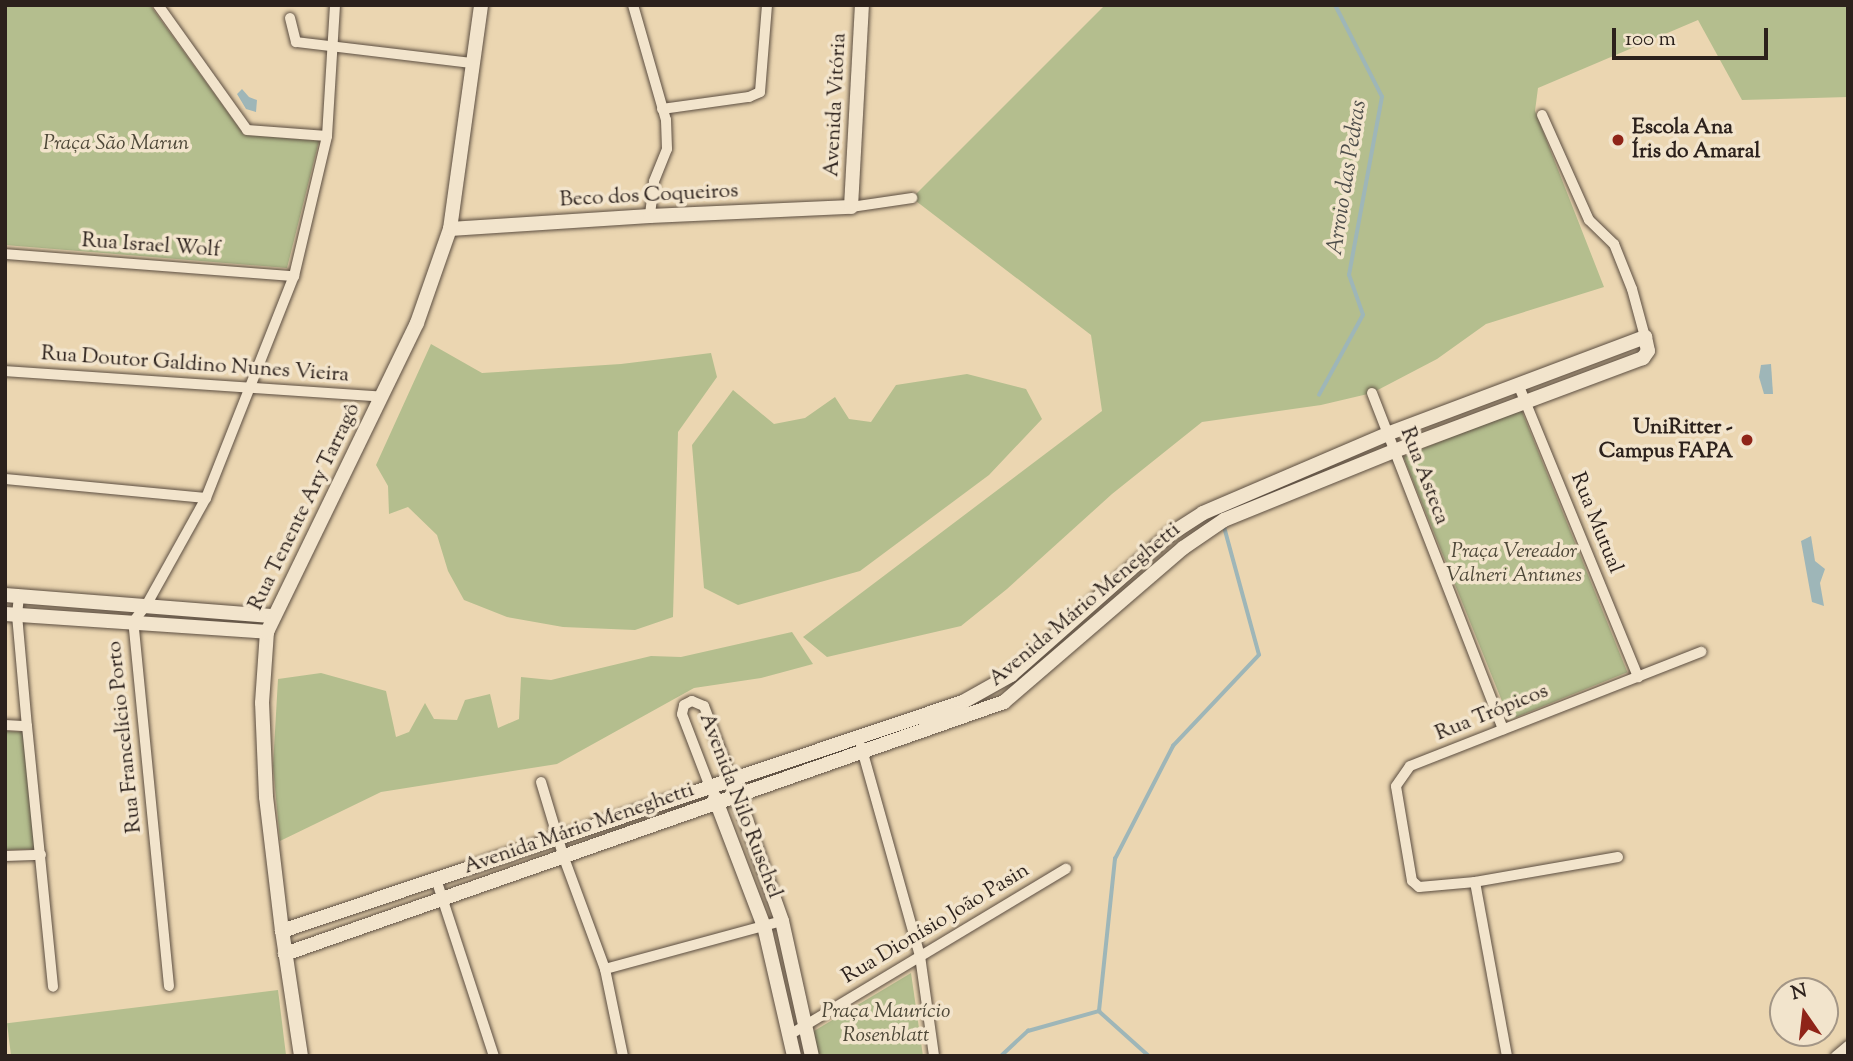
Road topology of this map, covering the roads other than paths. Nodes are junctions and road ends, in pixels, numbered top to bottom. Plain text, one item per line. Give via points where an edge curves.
1 (158, 5) edge
2 (335, 5) edge
3 (475, 5) edge
4 (481, 5) edge
5 (633, 5) edge
6 (767, 5) edge
7 (862, 5) edge
8 (290, 18) dead end
9 (477, 32) junction
10 (332, 45) junction
11 (472, 63) junction
12 (662, 109) junction
13 (1542, 115) dead end
14 (327, 136) junction
15 (912, 198) dead end
16 (850, 207) junction
17 (650, 216) junction
18 (450, 229) junction
19 (5, 254) edge
20 (294, 276) junction
21 (1645, 338) junction
22 (5, 371) edge
23 (1518, 384) junction
24 (251, 387) junction
25 (1371, 393) dead end
26 (382, 397) junction
27 (1525, 401) junction
28 (1387, 434) junction
29 (1394, 450) junction
30 (5, 479) edge
31 (206, 498) junction
32 (1203, 513) junction
33 (1212, 528) junction
34 (12, 596) edge
35 (1097, 599) junction
36 (147, 604) junction
37 (1107, 612) junction
38 (11, 614) edge
39 (274, 616) junction
40 (133, 622) junction
41 (267, 632) junction
42 (1701, 652) dead end
43 (1638, 677) junction
44 (995, 684) junction
45 (1003, 702) junction
46 (5, 725) edge
47 (27, 726) junction
48 (1503, 729) junction
49 (858, 738) junction
50 (863, 753) junction
51 (732, 780) junction
52 (541, 782) dead end
53 (710, 787) junction
54 (738, 798) junction
55 (717, 805) junction
56 (558, 839) junction
57 (41, 855) junction
58 (5, 856) edge
59 (1618, 857) dead end
60 (564, 858) junction
61 (1066, 869) dead end
62 (436, 879) junction
63 (1475, 882) junction
64 (442, 897) junction
65 (782, 921) junction
66 (764, 926) junction
67 (282, 931) junction
68 (285, 954) junction
69 (920, 956) junction
70 (605, 969) junction
71 (169, 986) dead end
72 (53, 987) dead end
73 (806, 1024) junction
74 (790, 1034) junction
75 (1848, 1046) edge
76 (301, 1056) edge
77 (494, 1056) edge
78 (623, 1056) edge
79 (794, 1056) edge
80 (812, 1056) edge
81 (934, 1056) edge
82 (1507, 1056) edge
83 (1836, 1056) edge

1 - 14 street via 247,130
2 - 10 street, Rua Francelício Porto
3 - 9 street, Rua Tenente Ary Tarragô
4 - 9 street, Rua Tenente Ary Tarragô
5 - 12 street
6 - 12 street via 760,92
7 - 16 street, Avenida Vitória
8 - 10 street via 295,41
9 - 11 street, Rua Tenente Ary Tarragô
10 - 11 street
10 - 14 street, Rua Francelício Porto
11 - 18 street, Rua Tenente Ary Tarragô
12 - 17 street via 667,149 654,182
13 - 21 street via 1590,220 1614,244
14 - 20 street, Rua Francelício Porto
15 - 16 street
16 - 17 street, Beco dos Coqueiros
17 - 18 street, Beco dos Coqueiros
18 - 26 street, Rua Tenente Ary Tarragô via 417,323
19 - 20 street, Rua Israel Wolf
20 - 24 street, Rua Francelício Porto
21 - 23 street, Avenida Mário Meneghetti
21 - 27 street, Avenida Mário Meneghetti via 1648,351 1643,358
22 - 24 street, Rua Doutor Galdino Nunes Vieira
23 - 27 street, Rua Mutual
23 - 28 street, Avenida Mário Meneghetti
24 - 26 street, Rua Doutor Galdino Nunes Vieira
24 - 31 street, Rua Francelício Porto
25 - 28 street, Rua Asteca
26 - 39 street, Rua Tenente Ary Tarragô
27 - 29 street, Avenida Mário Meneghetti
27 - 43 street, Rua Mutual
28 - 29 street, Rua Asteca
28 - 32 street, Avenida Mário Meneghetti
29 - 33 street, Avenida Mário Meneghetti
29 - 48 street, Rua Asteca
30 - 31 street
31 - 36 street, Rua Francelício Porto
32 - 33 street
32 - 35 street, Avenida Mário Meneghetti via 1169,535
33 - 37 street, Avenida Mário Meneghetti
34 - 36 street
34 - 38 street
35 - 37 street
35 - 44 street, Avenida Mário Meneghetti
36 - 39 street
36 - 40 street, Rua Francelício Porto
37 - 45 street, Avenida Mário Meneghetti
38 - 40 street
38 - 47 street
39 - 41 street, Rua Tenente Ary Tarragô
40 - 41 street
40 - 71 street, Rua Francelício Porto
41 - 67 street, Rua Tenente Ary Tarragô via 262,703 266,797
42 - 43 street, Rua Trópicos
43 - 48 street, Rua Trópicos
44 - 45 street
44 - 49 street, Avenida Mário Meneghetti via 963,702
45 - 50 street, Avenida Mário Meneghetti
46 - 47 street
47 - 57 street
48 - 63 street, Rua Trópicos via 1410,766 1396,786 1412,881 1419,887
49 - 50 street
49 - 51 street, Avenida Mário Meneghetti
50 - 54 street, Avenida Mário Meneghetti
50 - 69 street
51 - 53 street, Avenida Mário Meneghetti
51 - 53 street, Avenida Nilo Ruschel via 704,706 692,701 684,705 682,713
51 - 54 street, Avenida Nilo Ruschel
52 - 56 street
53 - 55 street, Avenida Nilo Ruschel
53 - 56 street, Avenida Mário Meneghetti
54 - 55 street, Avenida Mário Meneghetti
54 - 65 street, Avenida Nilo Ruschel
55 - 60 street, Avenida Mário Meneghetti
55 - 66 street, Avenida Nilo Ruschel
56 - 60 street
56 - 62 street, Avenida Mário Meneghetti
57 - 58 street
57 - 72 street
59 - 63 street
60 - 64 street, Avenida Mário Meneghetti
60 - 70 street
61 - 69 street, Rua Dionísio João Pasin
62 - 64 street
62 - 67 street, Avenida Mário Meneghetti
63 - 82 street
64 - 68 street, Avenida Mário Meneghetti
64 - 77 street
65 - 66 street
65 - 73 street, Avenida Nilo Ruschel
66 - 70 street
66 - 74 street, Avenida Nilo Ruschel
67 - 68 street, Rua Tenente Ary Tarragô
68 - 76 street, Rua Tenente Ary Tarragô
69 - 73 street, Rua Dionísio João Pasin
69 - 81 street
70 - 78 street
73 - 74 street, Rua Dionísio João Pasin
73 - 80 street, Avenida Nilo Ruschel
74 - 79 street, Avenida Nilo Ruschel
75 - 83 street

